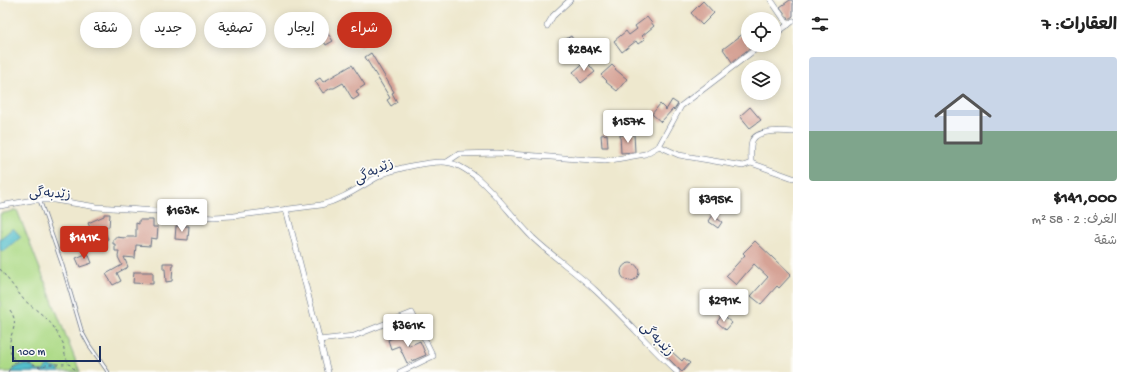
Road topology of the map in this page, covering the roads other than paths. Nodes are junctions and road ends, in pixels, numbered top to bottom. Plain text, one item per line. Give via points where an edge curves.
1 (570, 0) edge
2 (770, 0) edge
3 (793, 21) edge
4 (788, 25) junction
5 (548, 26) dead end
6 (781, 30) edge
7 (752, 52) edge
8 (793, 132) edge
9 (659, 146) junction
10 (447, 162) junction
11 (751, 163) junction
12 (793, 178) edge
13 (40, 200) junction
14 (0, 206) edge
15 (286, 209) junction
16 (320, 340) junction
17 (108, 372) edge
18 (328, 372) edge
19 (400, 372) edge
20 (677, 372) edge

1 - 5 street via 553,16
2 - 4 street
3 - 4 street
4 - 6 street
7 - 9 street via 681,106
8 - 11 street via 762,132 756,135 752,142
9 - 10 street via 645,154 604,161 497,153 459,154
9 - 11 street via 679,155 743,166
10 - 15 street, زێدبەگی via 394,170 338,200 321,205
10 - 20 street, زێدبەگی via 461,167 481,182 534,239 596,291
11 - 12 street
13 - 14 street, زێدبەگی
13 - 15 street, زێدبەگی via 205,217
13 - 17 lane via 82,332
15 - 16 street
16 - 18 street
16 - 19 street via 354,336 412,313 433,356

